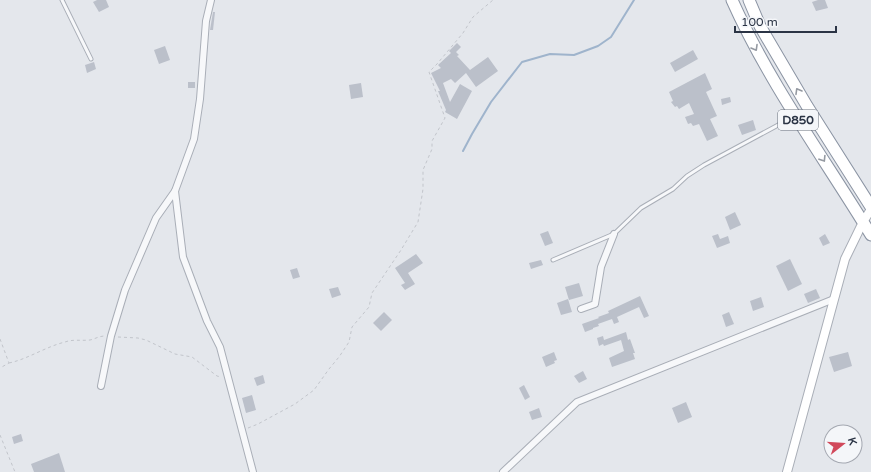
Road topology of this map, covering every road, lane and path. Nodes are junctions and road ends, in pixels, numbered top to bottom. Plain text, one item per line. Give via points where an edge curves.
1 (62, 0) edge
2 (211, 0) edge
3 (493, 0) edge
4 (732, 0) edge
5 (749, 0) edge
6 (91, 58) dead end
7 (795, 116) junction
8 (175, 191) junction
9 (871, 208) edge
10 (863, 222) junction
11 (614, 234) junction
12 (871, 235) edge
13 (553, 260) dead end
14 (834, 299) junction
15 (581, 309) dead end
16 (111, 336) junction
17 (0, 340) edge
18 (9, 363) junction
19 (0, 368) edge
20 (228, 378) junction
21 (101, 386) dead end
22 (242, 430) junction
23 (0, 435) edge
24 (786, 463) dead end
25 (15, 472) edge
26 (253, 472) edge
27 (503, 472) edge
28 (787, 472) edge

1 - 6 lane
2 - 8 street via 206,21 194,139
3 - 22 path via 473,17 463,33 429,72 445,118 432,141 432,149 423,170 418,222 372,293 369,306 352,327 349,342 314,390 295,404
4 -> 7 highway, D850 via 747,33
9 -> 5 highway, D850 via 760,26
7 -> 10 highway, D850
7 - 11 lane via 687,176 673,189 641,208
8 - 16 street via 156,218 125,290
8 - 20 street via 183,257 207,321 220,347
9 - 10 street
10 - 12 highway, D850
10 - 14 street via 845,259
11 - 13 lane
11 - 15 street via 601,267 594,304
14 - 24 street
14 - 27 street via 577,402
14 - 28 street
16 - 18 path via 64,342
16 - 20 path via 146,340 175,354 192,357 217,376
16 - 21 street
17 - 18 path
18 - 19 path
20 - 22 street
22 - 26 street
23 - 25 path

